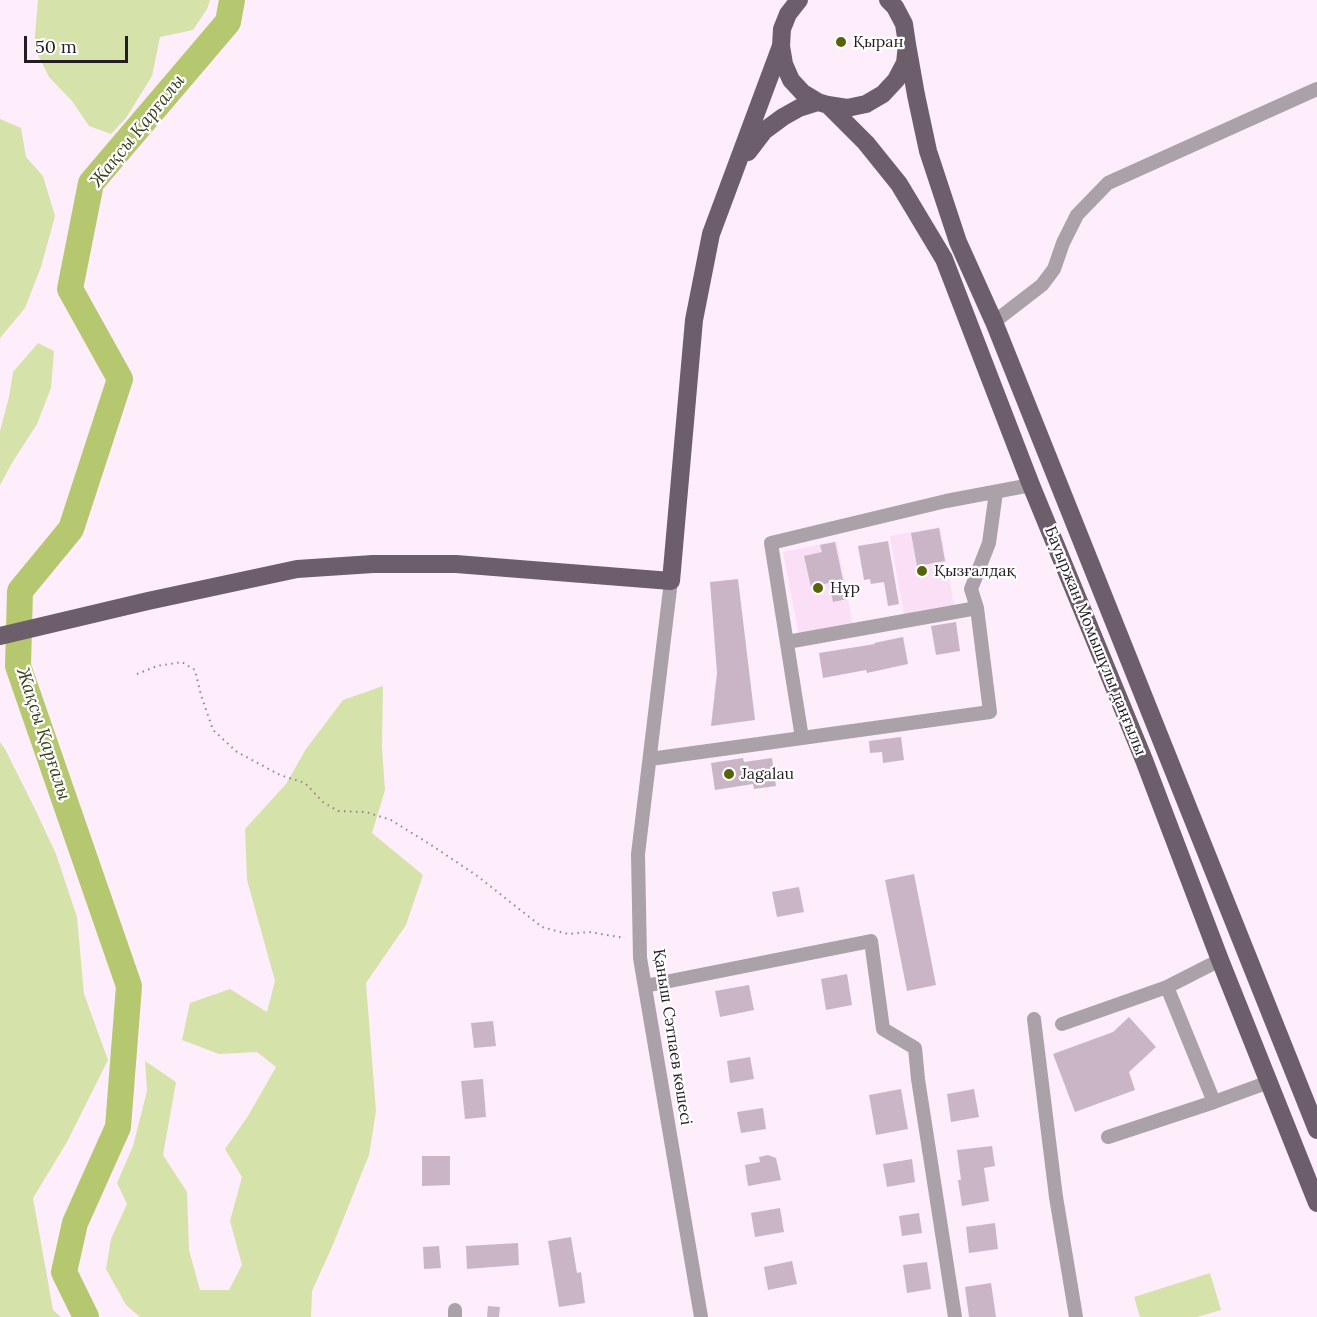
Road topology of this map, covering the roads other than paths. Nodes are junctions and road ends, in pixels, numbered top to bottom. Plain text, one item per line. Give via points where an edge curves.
1 (892, 2) edge
2 (792, 5) edge
3 (907, 44) junction
4 (780, 46) junction
5 (1317, 89) edge
6 (823, 104) junction
7 (737, 166) junction
8 (994, 322) junction
9 (1031, 485) junction
10 (996, 492) junction
11 (671, 581) junction
12 (977, 608) junction
13 (0, 636) edge
14 (787, 642) junction
15 (802, 738) junction
16 (650, 759) junction
17 (1225, 899) junction
18 (1201, 907) junction
19 (1220, 960) junction
20 (645, 986) junction
21 (1167, 987) junction
22 (1034, 1019) dead end
23 (1062, 1024) dead end
24 (1269, 1082) junction
25 (1214, 1102) junction
26 (1317, 1130) edge
27 (1108, 1137) dead end
28 (1317, 1203) edge
29 (701, 1317) edge
30 (955, 1317) edge
31 (1076, 1317) edge

1 - 3 main road, Бауыржан Момышұлы даңғылы via 904,24
2 - 4 main road
3 - 6 main road via 900,72 883,94 866,104 847,108
3 - 8 main road, Бауыржан Момышұлы даңғылы via 928,151 958,242
4 - 6 main road, Бауыржан Момышұлы даңғылы via 791,80 803,93
4 - 7 main road
5 - 8 street via 1108,183 1077,215 1054,269 1042,285
6 - 7 main road via 799,108 783,117 764,131
6 - 9 main road, Бауыржан Момышұлы даңғылы via 866,143 899,184 944,259
7 - 11 main road via 711,234 694,320
8 - 17 main road, Бауыржан Момышұлы даңғылы
9 - 10 street
9 - 18 main road, Бауыржан Момышұлы даңғылы
10 - 12 street via 988,543 971,589
10 - 14 street via 771,543
11 - 13 main road via 456,564 297,569
11 - 16 street, Қаныш Сәтпаев көшесі
12 - 14 street
12 - 15 street via 990,712
14 - 15 street
15 - 16 street
16 - 20 street, Қаныш Сәтпаев көшесі via 638,854 640,958
17 - 18 main road
17 - 26 main road, Бауыржан Момышұлы даңғылы
18 - 19 main road, Бауыржан Момышұлы даңғылы
19 - 21 street
19 - 24 main road, Бауыржан Момышұлы даңғылы
20 - 29 street, Қаныш Сәтпаев көшесі
20 - 30 street via 871,941 883,1029 915,1048
21 - 23 street
21 - 25 street
22 - 31 street via 1056,1197
24 - 25 street
24 - 28 main road, Бауыржан Момышұлы даңғылы
25 - 27 street

